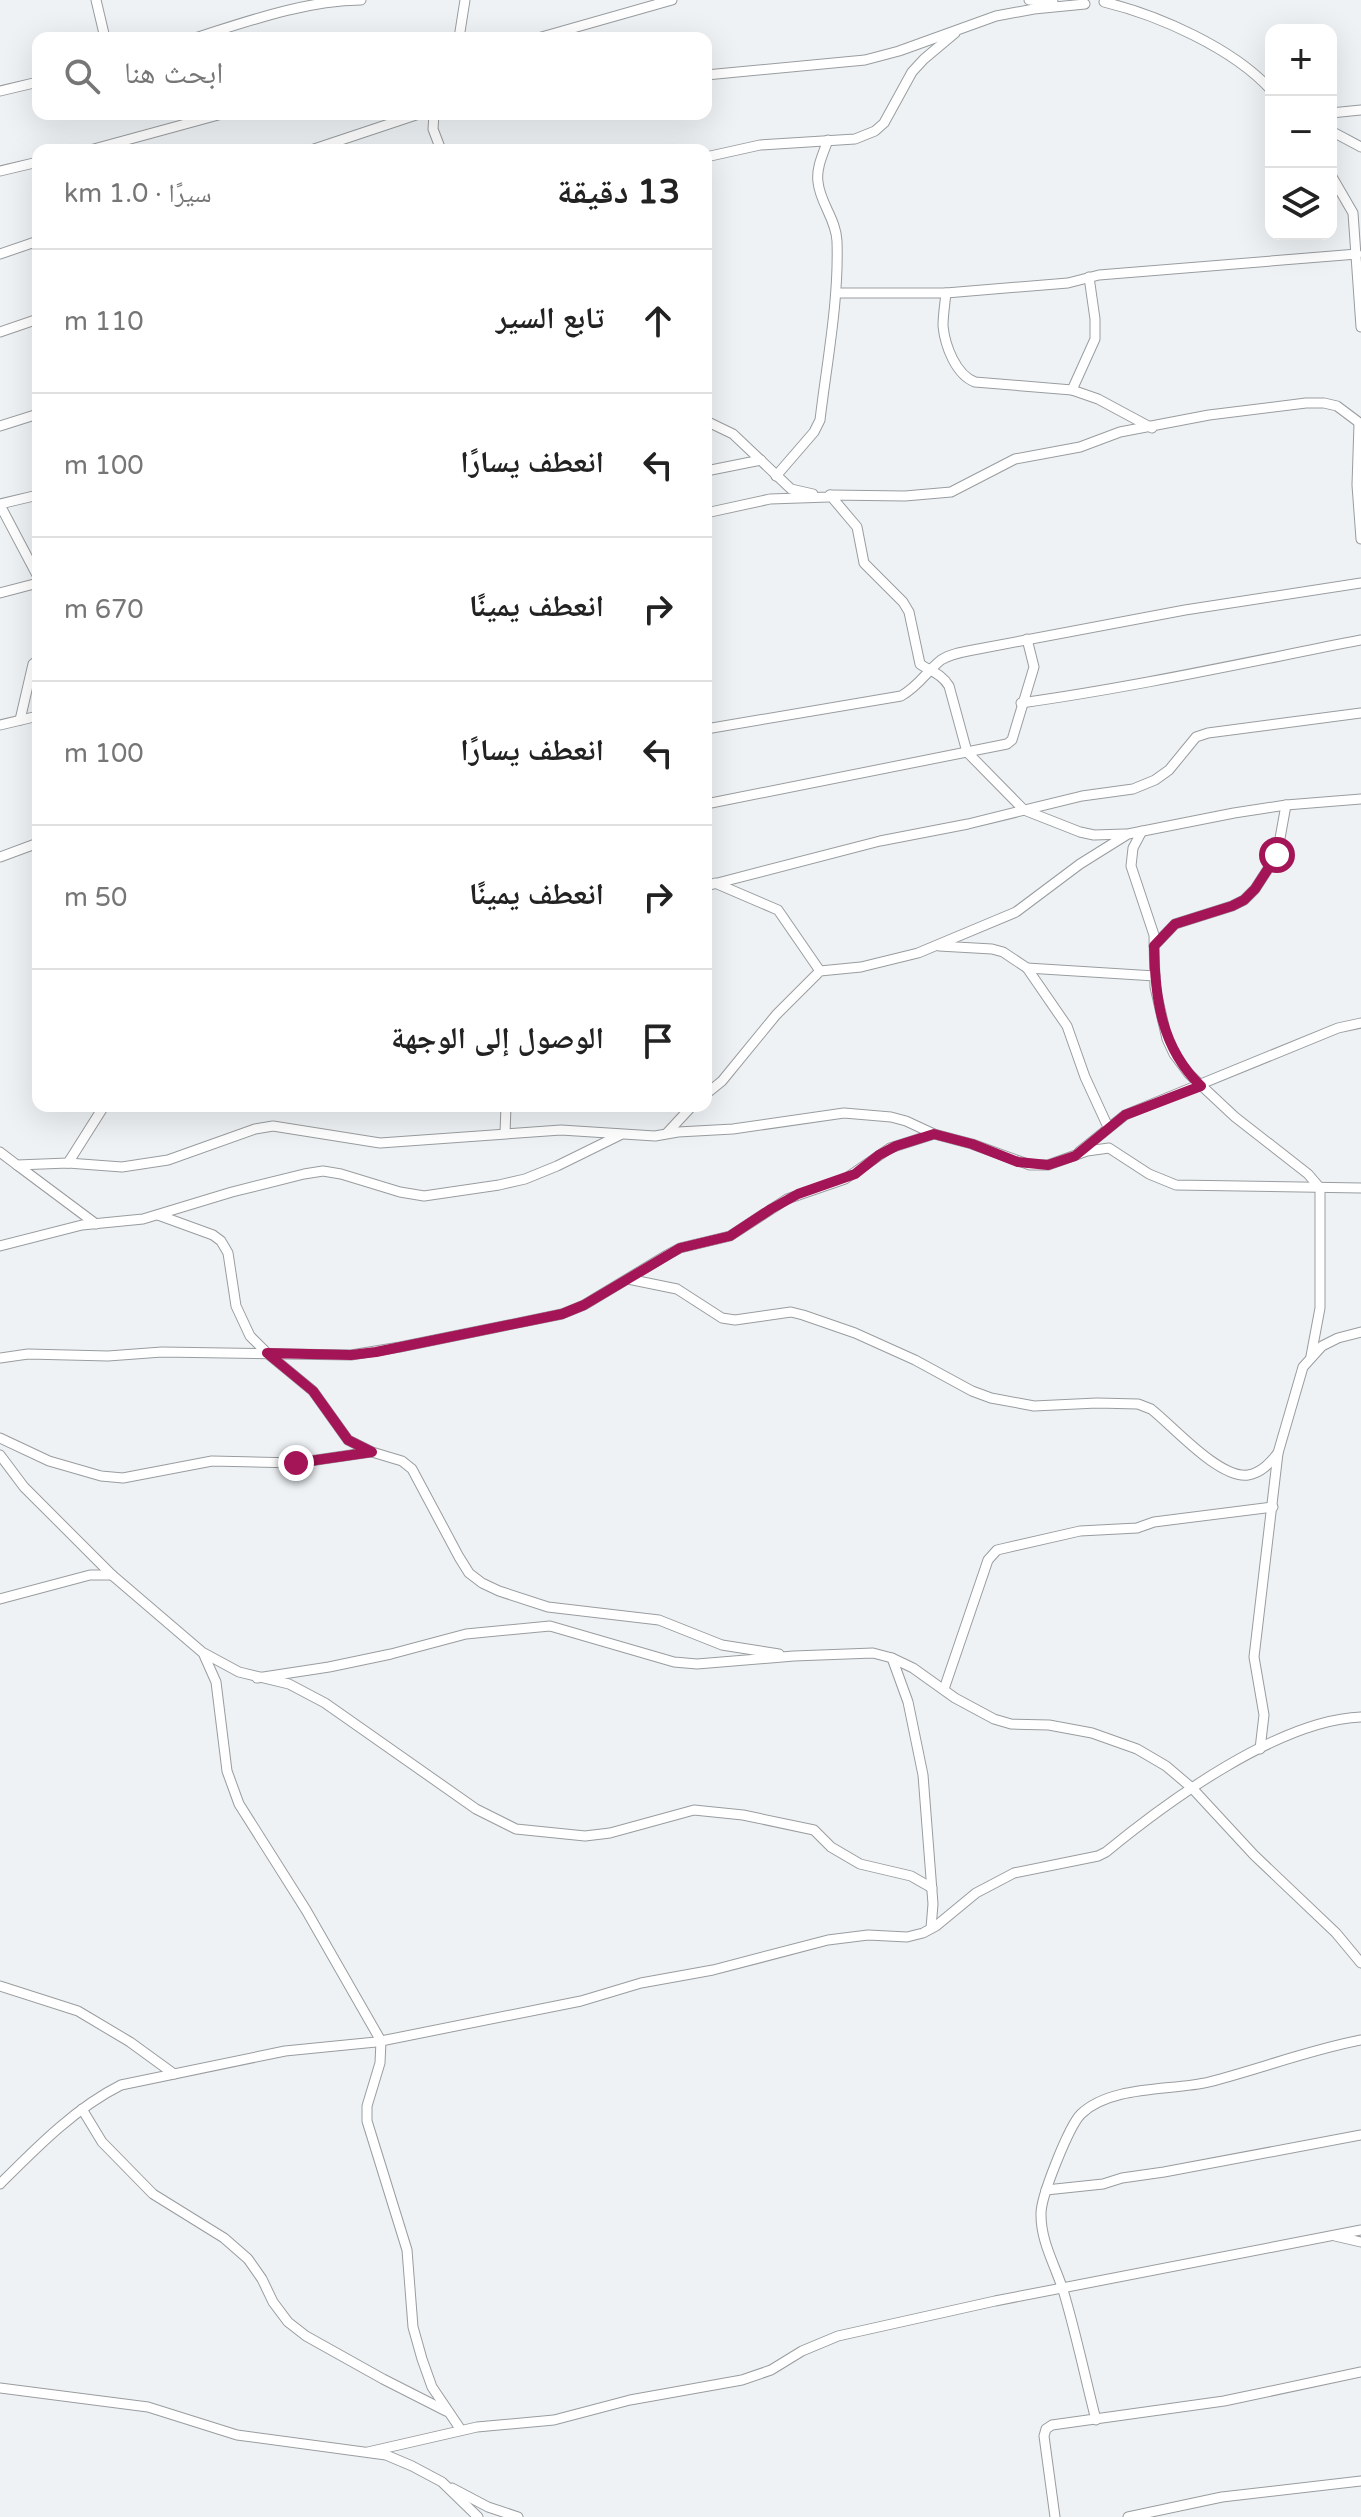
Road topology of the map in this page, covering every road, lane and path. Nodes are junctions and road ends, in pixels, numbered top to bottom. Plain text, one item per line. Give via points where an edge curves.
1 (96, 0) edge
2 (274, 0) edge
3 (361, 0) edge
4 (465, 0) edge
5 (672, 0) edge
6 (1029, 0) edge
7 (1119, 0) edge
8 (1064, 1) edge
9 (1104, 2) edge
10 (1085, 4) junction
11 (277, 13) junction
12 (960, 30) junction
13 (104, 32) edge
14 (215, 32) edge
15 (460, 32) edge
16 (559, 32) edge
17 (712, 74) edge
18 (32, 83) edge
19 (1265, 85) edge
20 (0, 91) edge
21 (1361, 110) edge
22 (1337, 112) edge
23 (201, 120) edge
24 (401, 120) edge
25 (434, 120) edge
26 (1337, 134) edge
27 (828, 140) junction
28 (115, 144) edge
29 (329, 144) edge
30 (439, 144) edge
31 (1361, 147) edge
32 (712, 156) edge
33 (32, 163) edge
34 (0, 171) edge
35 (1337, 185) edge
36 (32, 243) edge
37 (0, 254) edge
38 (1357, 254) junction
39 (1089, 277) junction
40 (836, 293) junction
41 (946, 293) junction
42 (32, 321) edge
43 (1361, 327) edge
44 (0, 332) edge
45 (1072, 390) junction
46 (32, 416) edge
47 (712, 424) edge
48 (1360, 424) edge
49 (0, 426) edge
50 (1152, 428) junction
51 (761, 460) junction
52 (712, 470) edge
53 (776, 476) junction
54 (830, 496) junction
55 (32, 497) edge
56 (0, 505) edge
57 (712, 512) edge
58 (1361, 539) edge
59 (32, 566) edge
60 (1361, 583) edge
61 (32, 585) edge
62 (0, 593) edge
63 (1027, 639) junction
64 (1361, 640) edge
65 (32, 668) edge
66 (932, 669) junction
67 (1021, 703) junction
68 (1361, 713) edge
69 (32, 717) edge
70 (20, 720) junction
71 (0, 725) edge
72 (712, 728) edge
73 (967, 752) junction
74 (1361, 799) edge
75 (712, 803) edge
76 (1286, 805) junction
77 (1024, 810) junction
78 (1142, 831) junction
79 (1128, 834) junction
80 (32, 845) edge
81 (0, 857) edge
82 (712, 884) edge
83 (712, 886) edge
84 (935, 946) junction
85 (1154, 946) junction
86 (1027, 968) junction
87 (820, 971) junction
88 (1155, 976) junction
89 (1361, 1023) edge
90 (1201, 1086) junction
91 (712, 1089) edge
92 (100, 1112) edge
93 (506, 1112) edge
94 (686, 1112) edge
95 (1108, 1127) junction
96 (505, 1133) junction
97 (623, 1133) junction
98 (667, 1133) junction
99 (934, 1134) junction
100 (0, 1152) edge
101 (1075, 1156) junction
102 (68, 1163) junction
103 (17, 1165) junction
104 (1320, 1188) junction
105 (1361, 1188) edge
106 (158, 1215) junction
107 (96, 1224) junction
108 (0, 1246) edge
109 (628, 1279) junction
110 (1361, 1332) edge
111 (267, 1353) junction
112 (1311, 1356) junction
113 (0, 1358) edge
114 (0, 1438) edge
115 (372, 1452) junction
116 (1278, 1453) junction
117 (0, 1455) edge
118 (1273, 1507) junction
119 (112, 1575) junction
120 (0, 1599) edge
121 (202, 1652) junction
122 (794, 1656) junction
123 (892, 1658) junction
124 (257, 1678) junction
125 (944, 1689) junction
126 (1359, 1716) edge
127 (1260, 1749) junction
128 (1192, 1788) junction
129 (932, 1888) junction
130 (931, 1928) junction
131 (1361, 1963) edge
132 (0, 1986) edge
133 (1361, 2040) edge
134 (381, 2041) junction
135 (174, 2074) junction
136 (82, 2109) junction
137 (1361, 2135) edge
138 (0, 2184) edge
139 (1046, 2190) junction
140 (1361, 2230) edge
141 (1332, 2236) junction
142 (1361, 2242) edge
143 (1062, 2288) junction
144 (1361, 2372) edge
145 (0, 2388) edge
146 (446, 2411) junction
147 (1096, 2420) junction
148 (461, 2430) junction
149 (368, 2452) junction
150 (1361, 2481) edge
151 (442, 2482) junction
152 (478, 2517) edge
153 (518, 2517) edge
154 (1055, 2517) edge
155 (1128, 2517) edge

1 - 13 street
2 - 11 street
3 - 11 street
4 - 15 street
5 - 16 street
6 - 8 street
7 - 9 street
8 - 10 street
9 - 10 street
9 - 19 street via 1181,30 1239,61
10 - 12 street via 1014,12
11 - 14 street
12 - 17 street via 865,60
12 - 27 street via 912,72 884,123 864,137
18 - 20 street
21 - 22 street
23 - 28 street
24 - 29 street
25 - 30 street
26 - 31 street
27 - 32 street via 760,145
27 - 40 street via 817,181 837,239
33 - 34 street
35 - 38 street via 1353,213
36 - 37 street
38 - 39 street
38 - 43 street
39 - 41 street
39 - 45 street via 1095,339
40 - 41 street
40 - 53 street via 818,426
41 - 45 street via 945,338 964,378
42 - 44 street
45 - 50 street
46 - 49 street
47 - 51 street via 733,434
48 - 50 street via 1337,406 1306,403
48 - 58 street
50 - 54 street via 1015,459 951,492
51 - 52 street
51 - 53 street
53 - 54 street via 791,489
54 - 57 street via 770,499
54 - 66 street via 857,527 864,563 909,612 917,657
55 - 56 street
56 - 59 street
60 - 63 street
61 - 62 street
63 - 66 street via 949,656
63 - 67 street via 1034,667
64 - 67 street
65 - 70 street
66 - 72 street via 901,696
66 - 73 street via 949,686
67 - 73 street via 1012,740
68 - 77 street via 1196,737 1155,780
69 - 70 street
70 - 71 street
73 - 75 street
73 - 77 street
74 - 76 street
76 - 78 street
76 - 85 street via 1277,855 1255,889 1232,906 1175,924
77 - 79 street via 1080,832
77 - 82 street
78 - 79 street
78 - 85 street via 1130,858
79 - 84 street via 1016,912
80 - 81 street
83 - 87 street via 778,910
84 - 86 street via 1003,952
84 - 87 street via 861,967
85 - 88 street
86 - 88 street
86 - 95 street via 1067,1026
87 - 91 street
88 - 90 street via 1167,1039
89 - 90 street
90 - 95 street via 1141,1108
90 - 104 street
92 - 102 street
93 - 96 street
94 - 98 street
95 - 101 street
96 - 97 street
96 - 102 street via 380,1143 273,1126 141,1166
97 - 98 street
97 - 106 street via 557,1166 499,1185 424,1196 323,1171
98 - 99 street via 844,1113 891,1117
99 - 101 street via 1030,1165
99 - 109 street via 890,1148 855,1174 798,1194 730,1236 680,1248
100 - 103 street
101 - 104 street via 1109,1148 1176,1185
102 - 103 street
103 - 107 street
104 - 105 street
104 - 112 street via 1320,1308
106 - 107 street
106 - 111 street via 221,1241 242,1322
107 - 108 street
109 - 111 street via 562,1314 376,1352
109 - 116 street via 677,1289 722,1318 803,1315 915,1360 991,1398 1034,1406 1138,1404 1234,1473 1262,1470
110 - 112 street via 1338,1338
111 - 113 street
111 - 115 street via 313,1391 348,1440
112 - 116 street via 1298,1381
114 - 115 street via 49,1461 123,1478 212,1461 296,1463
115 - 122 street via 412,1469 459,1557 482,1583 548,1607 659,1620 722,1645
116 - 118 street
117 - 119 street via 24,1487
118 - 125 street via 1137,1528 1080,1531 997,1550 988,1560
118 - 127 street via 1254,1657 1264,1715
119 - 120 street via 90,1575
119 - 121 street
121 - 124 street
121 - 134 street via 216,1682 227,1771 239,1804
122 - 123 street via 859,1653
122 - 124 street via 674,1662 550,1626 466,1634 391,1654
123 - 125 street
123 - 129 street via 917,1738
124 - 129 street via 289,1684 325,1703 476,1809 516,1829 597,1835 679,1813 712,1810 814,1830 860,1864 911,1876
125 - 128 street via 994,1719 1115,1740 1166,1766
126 - 127 street via 1314,1724
127 - 128 street
128 - 130 street via 1106,1852 1014,1873 976,1893
128 - 131 street
129 - 130 street
130 - 134 street via 907,1937 828,1940 581,2001
132 - 135 street via 78,2011
133 - 139 street via 1209,2081 1152,2088 1099,2103 1073,2124
134 - 135 street via 285,2051
134 - 146 street via 367,2121 403,2236 413,2327 432,2387
135 - 136 street via 121,2085
136 - 138 street
136 - 146 street via 102,2142 153,2194 248,2259 288,2322
137 - 139 street
139 - 143 street via 1040,2213 1045,2246
140 - 141 street
141 - 142 street
141 - 143 street
143 - 147 street
143 - 148 street via 838,2336 742,2380 554,2420
144 - 147 street via 1224,2401
145 - 149 street via 148,2407 237,2435
146 - 148 street
147 - 154 street via 1046,2429
148 - 149 street
149 - 151 street
150 - 155 street via 1222,2497
151 - 152 street
151 - 153 street

